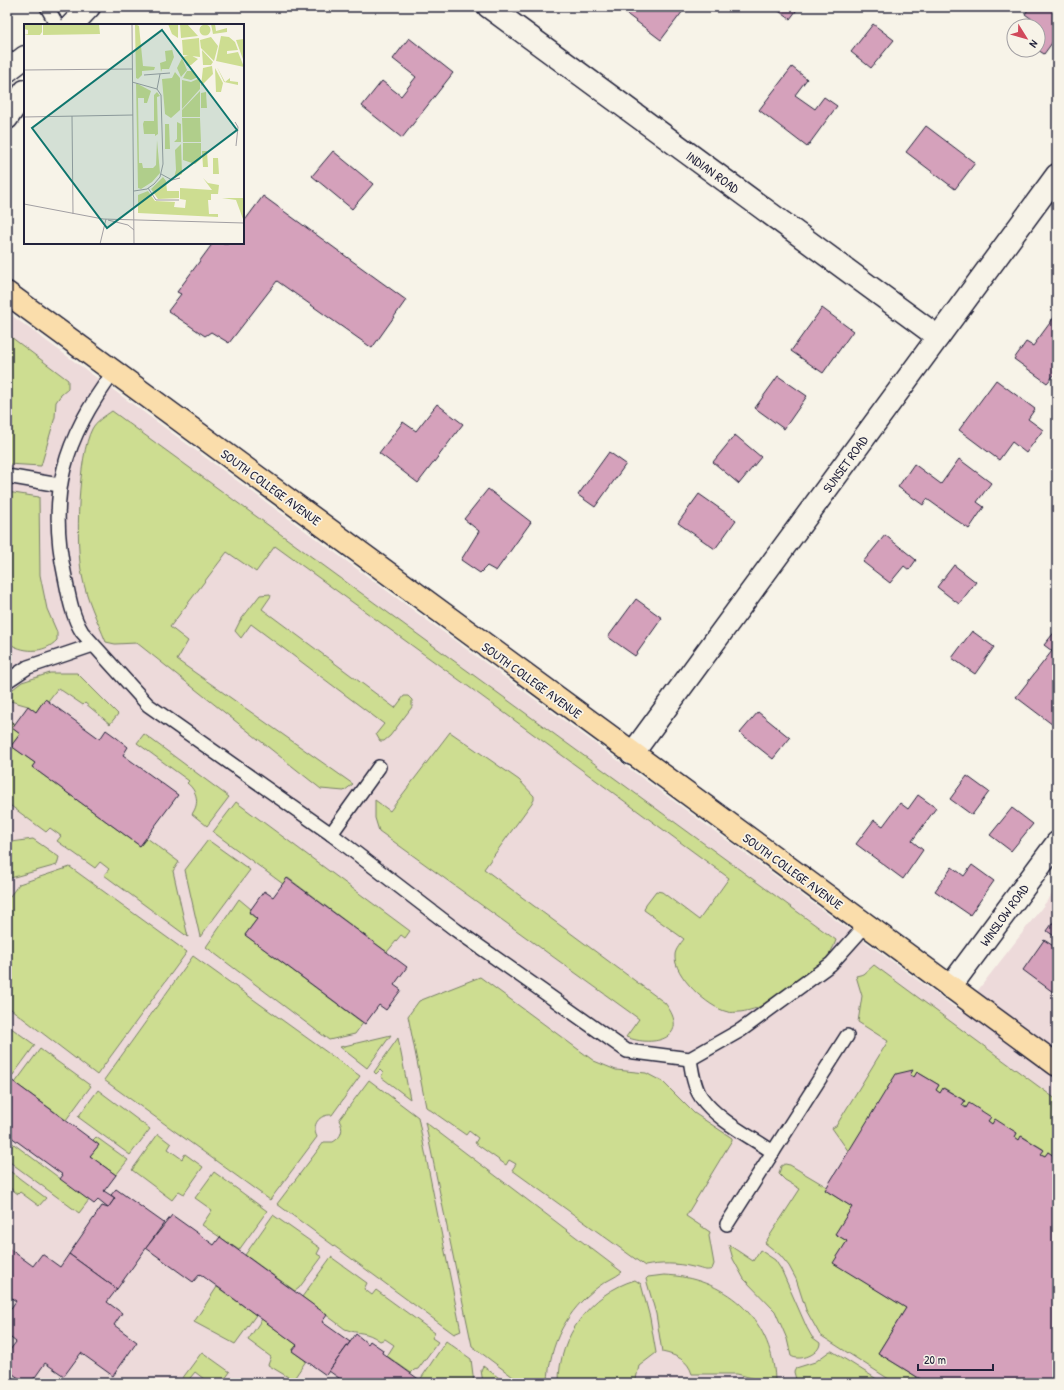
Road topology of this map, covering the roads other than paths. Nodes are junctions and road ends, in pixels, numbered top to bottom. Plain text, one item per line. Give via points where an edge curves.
1 (47, 7) edge
2 (89, 7) edge
3 (489, 7) edge
4 (56, 24) edge
5 (73, 24) edge
6 (24, 58) edge
7 (7, 71) edge
8 (24, 92) edge
9 (7, 118) edge
10 (1057, 175) edge
11 (7, 293) edge
12 (938, 337) junction
13 (114, 372) junction
14 (7, 476) edge
15 (59, 485) junction
16 (93, 645) junction
17 (7, 681) edge
18 (632, 754) junction
19 (379, 767) dead end
20 (331, 834) junction
21 (1057, 843) edge
22 (866, 925) junction
23 (950, 987) junction
24 (847, 1036) dead end
25 (690, 1059) junction
26 (1057, 1065) edge
27 (773, 1152) junction
28 (727, 1224) dead end

1 - 4 lane
2 - 5 street
3 - 12 street, INDIAN ROAD
6 - 7 street
8 - 9 street
10 - 12 street, SUNSET ROAD
11 - 13 main road, SOUTH COLLEGE AVENUE
12 - 18 street, SUNSET ROAD
13 - 15 lane via 80,422
13 - 18 main road, SOUTH COLLEGE AVENUE
14 - 15 lane
15 - 16 lane via 59,550 74,620
16 - 17 lane via 28,667
16 - 20 lane via 148,705
18 - 22 main road, SOUTH COLLEGE AVENUE
19 - 20 lane
20 - 25 lane via 462,935 627,1051
21 - 23 street, WINSLOW ROAD
22 - 23 main road, SOUTH COLLEGE AVENUE
22 - 25 lane via 831,964 741,1030
23 - 26 main road, SOUTH COLLEGE AVENUE
24 - 27 lane
25 - 27 lane via 693,1078 701,1097 722,1117
27 - 28 lane

